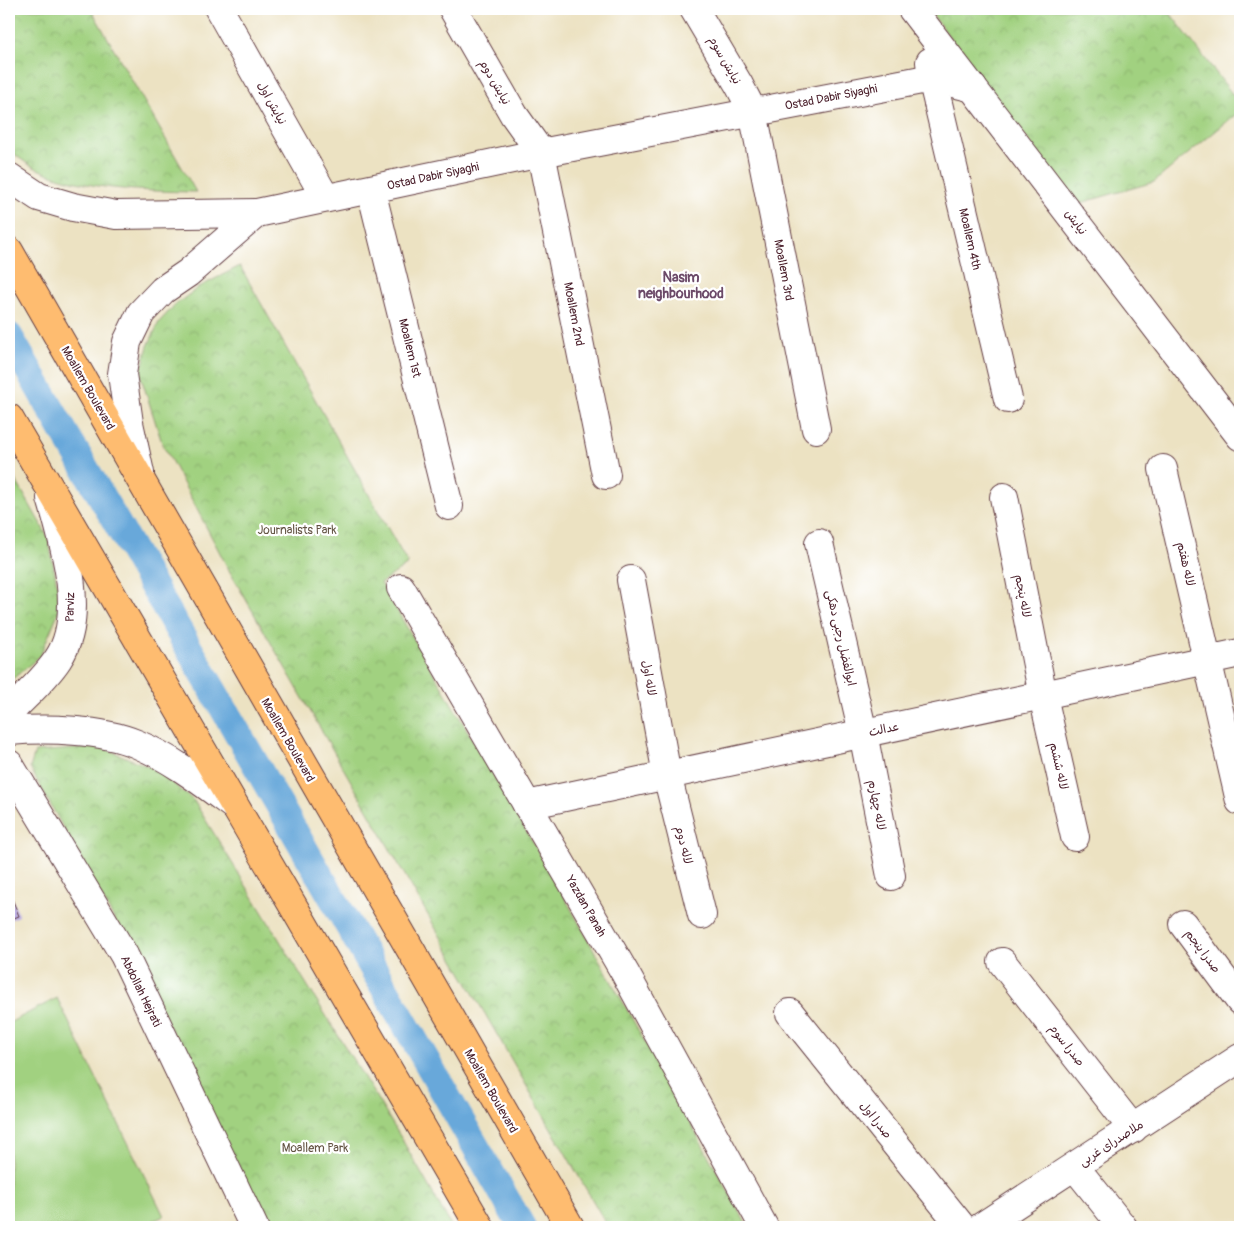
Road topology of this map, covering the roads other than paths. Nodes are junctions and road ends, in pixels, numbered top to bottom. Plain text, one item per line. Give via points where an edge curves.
1 (219, 9) edge
2 (454, 9) edge
3 (694, 9) edge
4 (919, 18) edge
5 (932, 78) junction
6 (973, 88) junction
7 (753, 112) junction
8 (541, 153) junction
9 (9, 177) edge
10 (371, 190) junction
11 (325, 197) junction
12 (257, 213) junction
13 (9, 252) edge
14 (1008, 399) dead end
15 (9, 418) edge
16 (816, 428) dead end
17 (1240, 436) edge
18 (1163, 469) dead end
19 (606, 475) dead end
20 (46, 482) junction
21 (142, 482) junction
22 (1004, 497) dead end
23 (449, 506) dead end
24 (819, 543) dead end
25 (631, 580) dead end
26 (401, 588) dead end
27 (1240, 653) edge
28 (1208, 660) junction
29 (1043, 696) junction
30 (9, 713) edge
31 (9, 731) edge
32 (863, 733) junction
33 (9, 764) edge
34 (667, 775) junction
35 (1240, 801) edge
36 (528, 805) junction
37 (234, 806) junction
38 (1075, 837) dead end
39 (892, 876) dead end
40 (702, 915) dead end
41 (1183, 924) dead end
42 (1002, 962) dead end
43 (1240, 1001) edge
44 (790, 1013) dead end
45 (1240, 1058) edge
46 (1133, 1129) junction
47 (1075, 1167) junction
48 (254, 1227) edge
49 (480, 1227) edge
50 (570, 1227) edge
51 (764, 1227) edge
52 (962, 1227) edge
53 (980, 1227) edge
54 (1123, 1227) edge

1 - 11 street, نیایش اول
2 - 8 street, نیایش دوم via 514,115
3 - 7 street, نیایش سوم
4 - 5 street, Moallem 4th
4 - 6 street, نيايش
5 - 6 street
5 - 7 street, Ostad Dabir Siyaghi
5 - 14 street, Moallem 4th
6 - 17 street, نيايش
7 - 8 street, Ostad Dabir Siyaghi
7 - 16 street, Moallem 3rd
8 - 10 street, Ostad Dabir Siyaghi
8 - 19 street, Moallem 2nd
9 - 12 street via 39,197 116,215
10 - 11 street, Ostad Dabir Siyaghi
10 - 23 street, Moallem 1st
11 - 12 street, Ostad Dabir Siyaghi
12 - 21 street, Ostad Dabir Siyaghi via 188,273 163,290 141,314 127,342 122,374
13 - 21 main road, Moallem Boulevard
15 - 20 main road
18 - 28 street, لاله هفتم
20 - 30 street, Parviz via 68,566 72,599 70,629 59,658
20 - 37 main road
21 - 50 main road, Moallem Boulevard
22 - 29 street, لاله پنجم
24 - 32 street, ابوالفضل رجبی دهکی
25 - 34 street, لاله اول
26 - 36 street, Yazdan Panah
27 - 28 street, عدالت
28 - 29 street, عدالت
28 - 35 street, لاله هفتم
29 - 32 street, عدالت
29 - 38 street, لاله ششم
31 - 37 street via 86,732 136,743 180,767
32 - 34 street, عدالت
32 - 39 street, لاله چهارم
33 - 48 street, Abdollah Hejrati via 124,955
34 - 36 street, عدالت
34 - 40 street, لاله دوم
36 - 51 street, Yazdan Panah via 625,973
37 - 49 main road
41 - 43 street, صدرا پنجم
42 - 46 street, صدرا سوم
44 - 52 street, صدرا اول
45 - 46 street, ملاصدرای غربی
46 - 47 street, ملاصدرای غربی
47 - 53 street, ملاصدرای غربی
47 - 54 street

